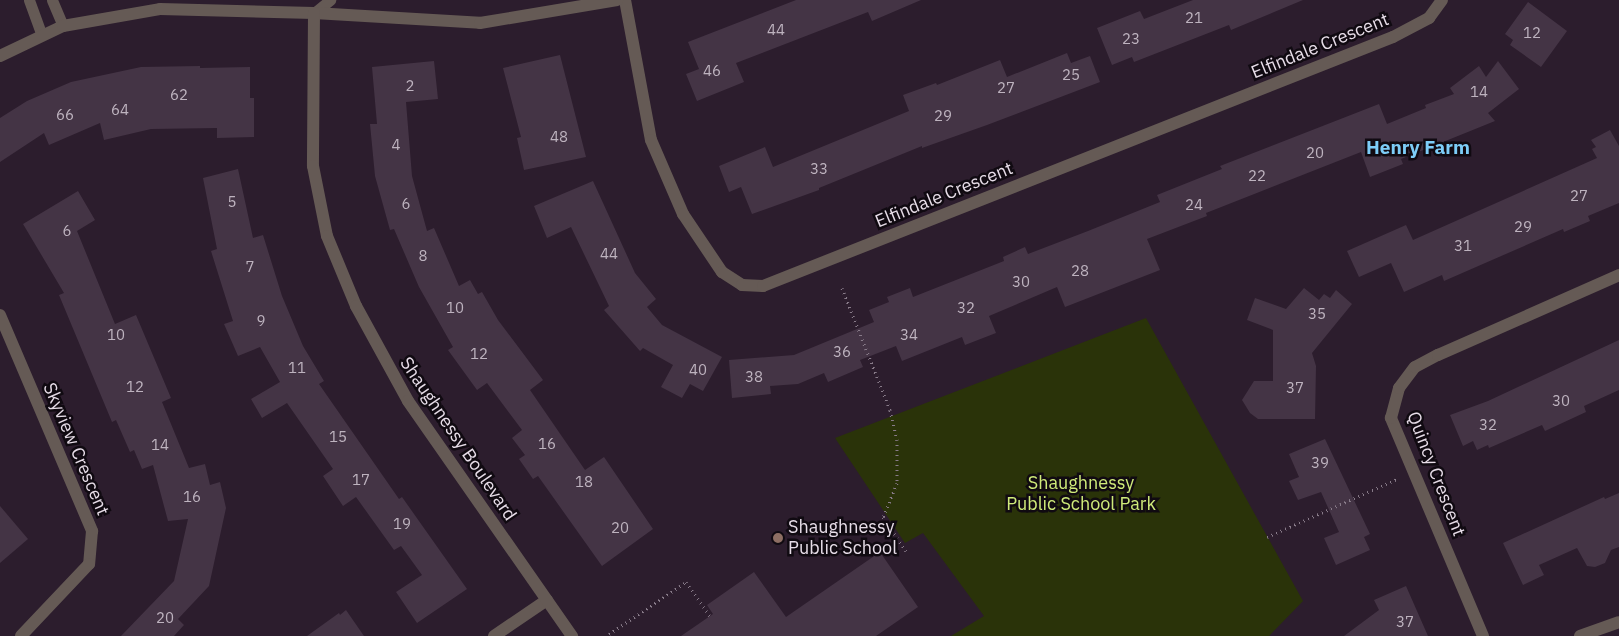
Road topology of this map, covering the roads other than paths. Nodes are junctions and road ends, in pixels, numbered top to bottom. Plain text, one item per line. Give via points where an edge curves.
1 (29, 0) edge
2 (52, 0) edge
3 (330, 0) edge
4 (617, 0) edge
5 (625, 0) edge
6 (1442, 0) edge
7 (314, 13) junction
8 (63, 26) junction
9 (42, 34) junction
10 (0, 56) edge
11 (1619, 275) edge
12 (0, 315) edge
13 (547, 600) junction
14 (1619, 622) edge
15 (21, 636) edge
16 (494, 636) edge
17 (572, 636) edge
18 (1483, 636) edge
19 (1580, 636) edge

1 - 9 lane
2 - 8 lane
3 - 7 lane
4 - 7 street via 480,23
5 - 6 street, Elfindale Crescent via 651,140 683,214 722,272 742,285 763,286 1393,37 1429,18
7 - 8 street via 160,9
7 - 13 street, Shaughnessy Boulevard via 313,166 328,236 348,289 408,401
8 - 9 street
9 - 10 street
11 - 18 street, Quincy Crescent via 1415,367 1399,388 1391,418
12 - 15 street, Skyview Crescent via 92,531 89,564
13 - 16 street
13 - 17 street, Shaughnessy Boulevard
14 - 19 street

